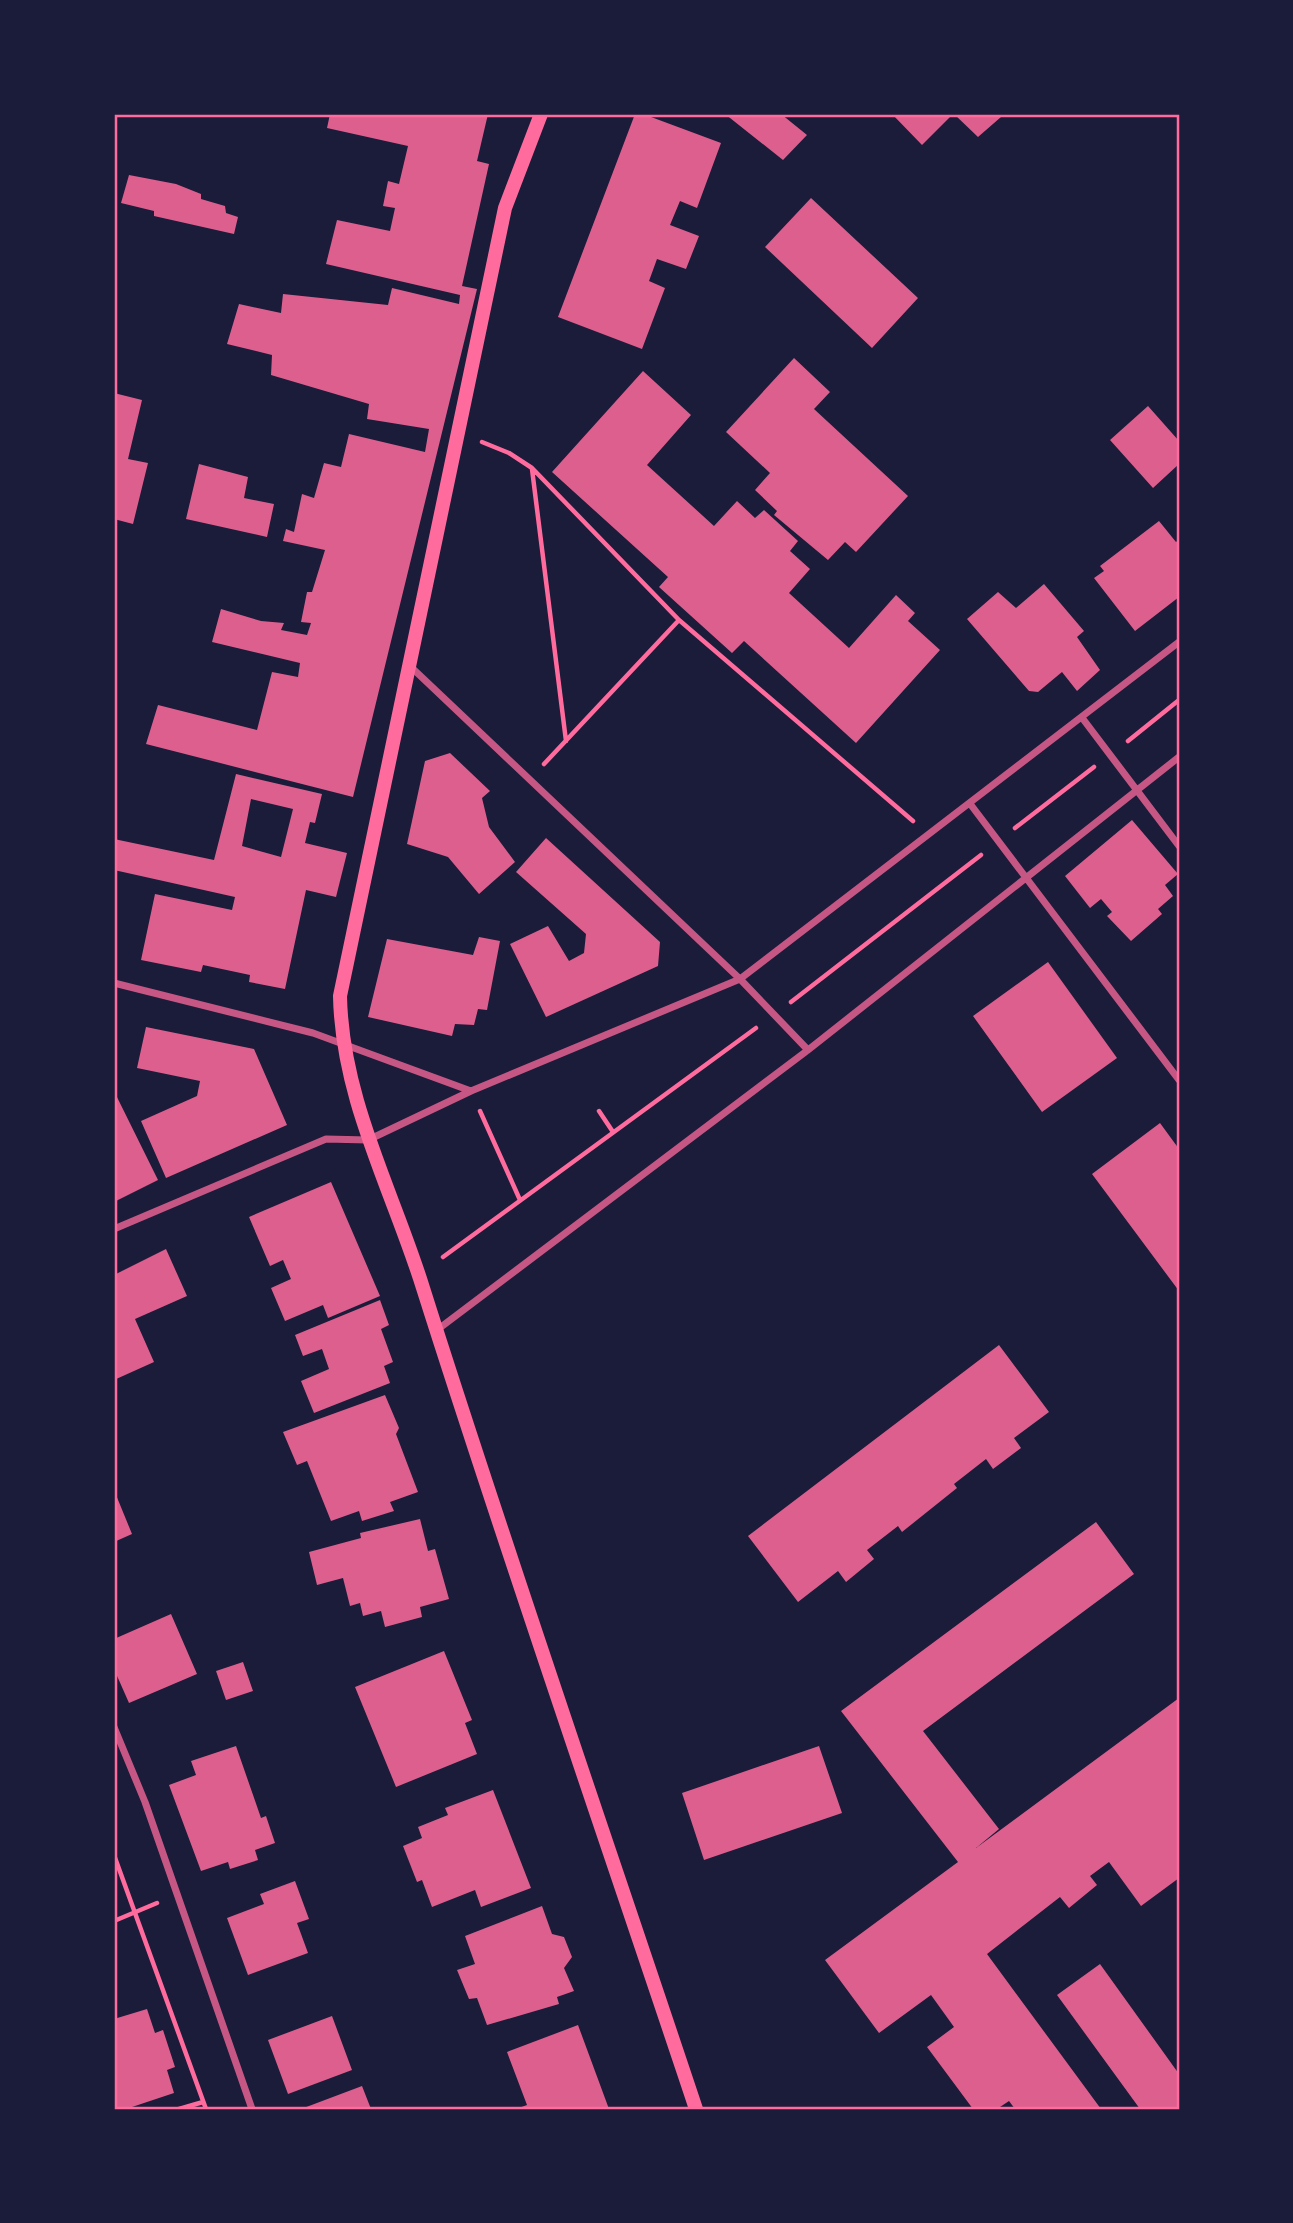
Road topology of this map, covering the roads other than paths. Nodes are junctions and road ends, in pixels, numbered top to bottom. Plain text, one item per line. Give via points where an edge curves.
1 (541, 114) edge
2 (1179, 642) edge
3 (408, 664) junction
4 (1083, 719) junction
5 (1179, 757) edge
6 (1137, 790) junction
7 (971, 805) junction
8 (1179, 846) edge
9 (1026, 878) junction
10 (740, 979) junction
11 (114, 983) edge
12 (342, 1044) junction
13 (807, 1051) junction
14 (1179, 1080) edge
15 (471, 1091) junction
16 (368, 1140) junction
17 (114, 1229) edge
18 (437, 1331) junction
19 (114, 1727) edge
20 (252, 2109) edge
21 (696, 2109) edge

1 - 3 main road via 505,208
2 - 4 street
3 - 10 street
3 - 12 main road via 340,996
4 - 6 street
4 - 7 street
5 - 6 street
6 - 8 street
6 - 9 street
7 - 9 street
7 - 10 street
9 - 13 street
9 - 14 street
10 - 13 street
10 - 15 street
11 - 12 street
12 - 15 street
12 - 16 main road
13 - 18 street
15 - 16 street
16 - 17 street via 326,1139
16 - 18 main road
18 - 21 main road
19 - 20 street via 149,1813

